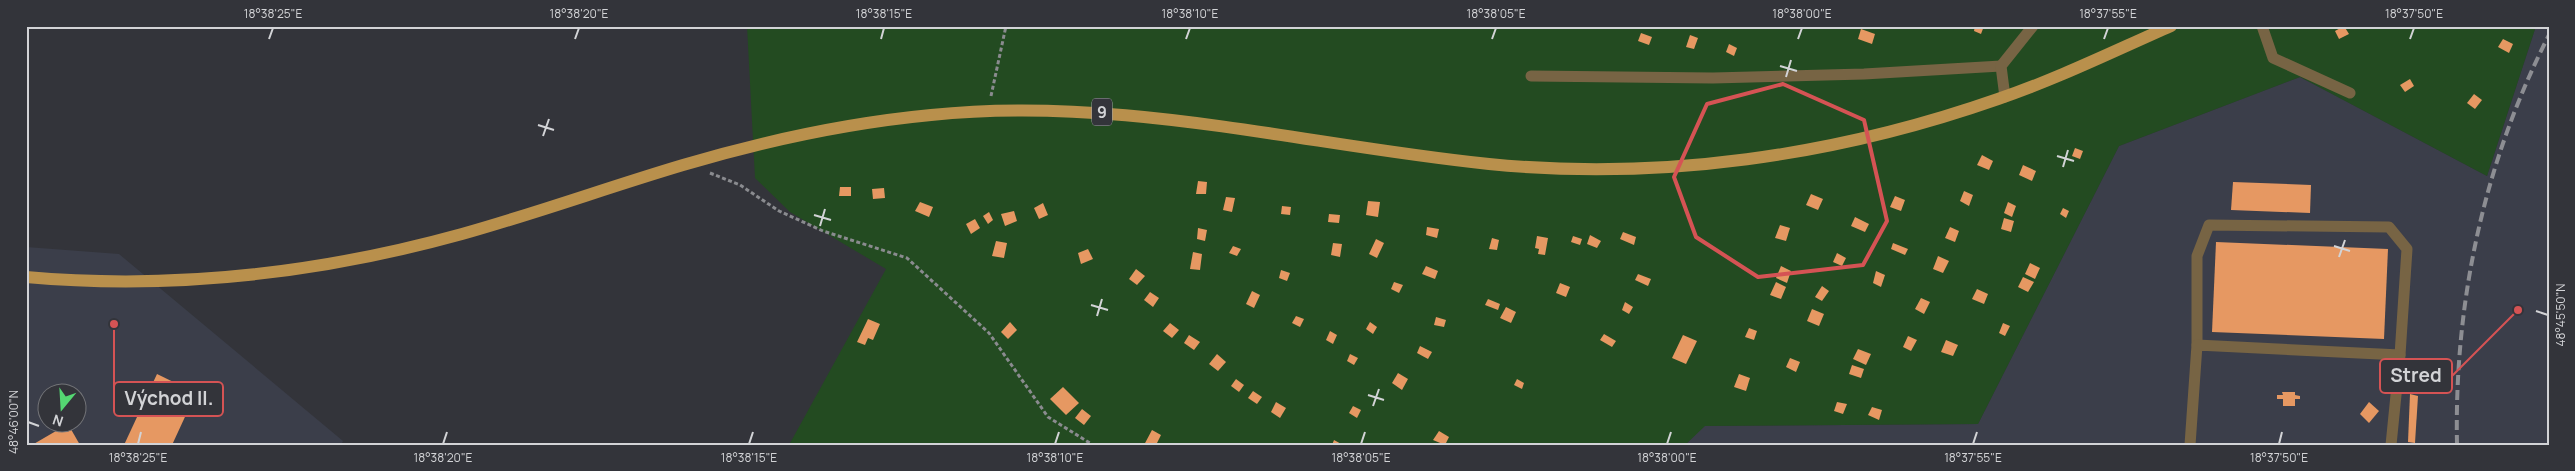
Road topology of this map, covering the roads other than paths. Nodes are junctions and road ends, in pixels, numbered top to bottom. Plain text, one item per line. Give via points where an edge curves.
1 (2033, 26) edge
2 (2171, 26) edge
3 (2262, 26) edge
4 (2001, 66) junction
5 (1531, 76) dead end
6 (2350, 93) dead end
7 (2005, 97) junction
8 (26, 277) edge
9 (2197, 345) junction
10 (2400, 355) junction
11 (2190, 445) edge
12 (2391, 445) edge

1 - 4 lane
2 - 7 main road, 9
3 - 6 lane via 2273,58
4 - 5 lane via 1713,78
4 - 7 lane
7 - 8 main road, 9 via 1920,125 1787,154 1617,170 1494,164 1401,154 1180,119 1126,114 1065,110 936,114 821,131 686,164 463,234 326,264 255,275 164,281
9 - 10 lane
9 - 10 lane via 2197,256 2209,225 2389,228 2407,249
9 - 11 lane
10 - 12 lane

